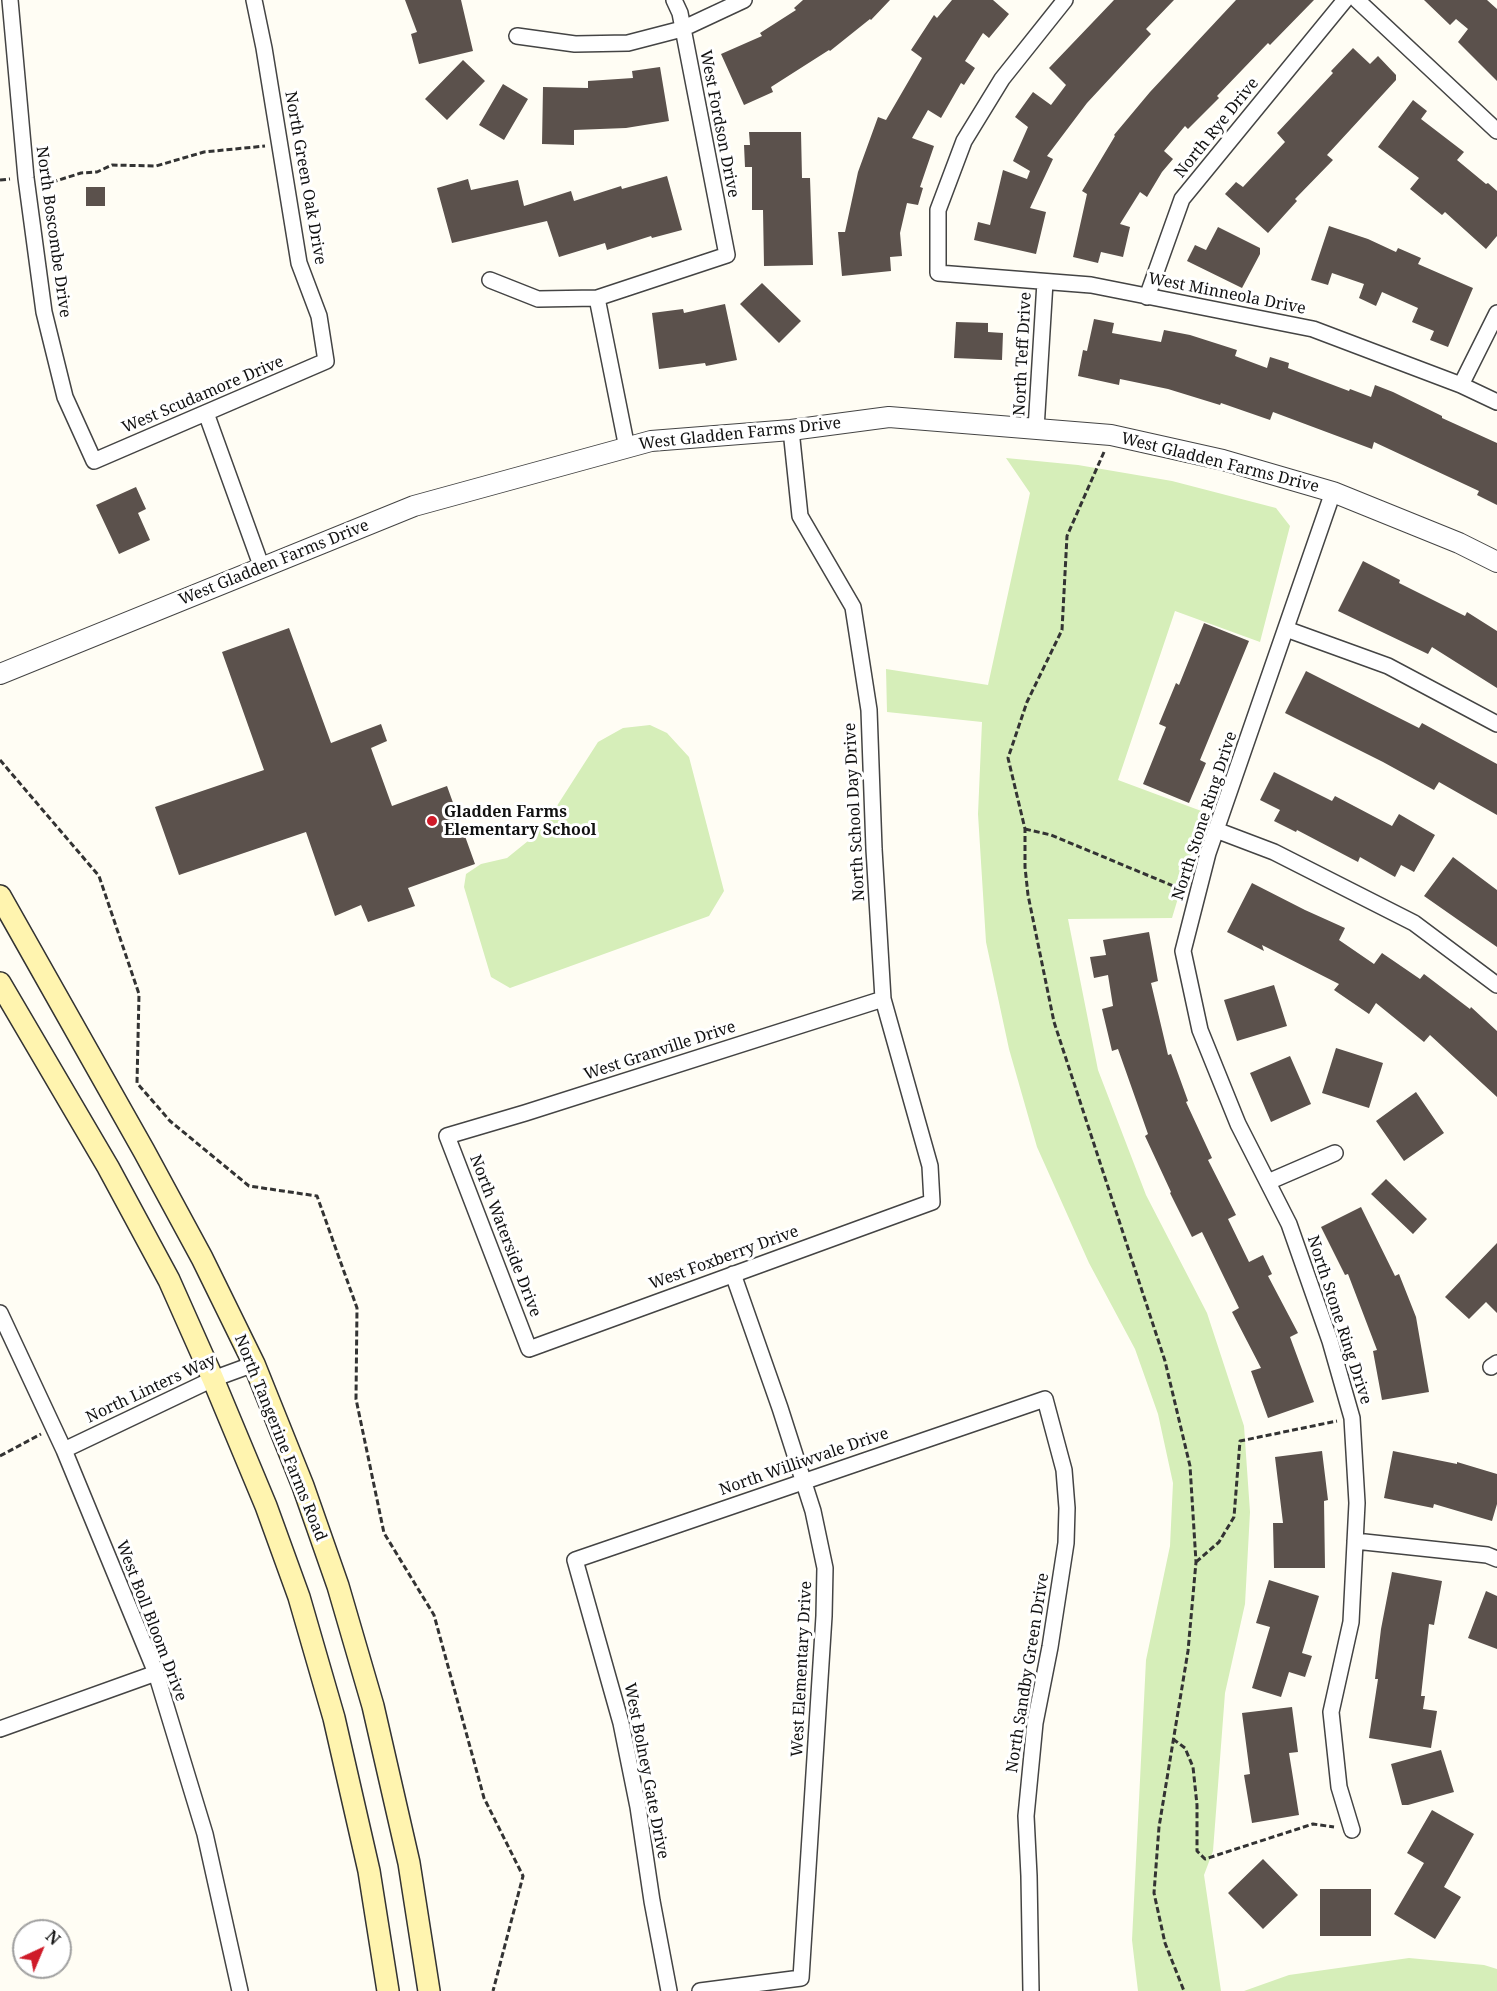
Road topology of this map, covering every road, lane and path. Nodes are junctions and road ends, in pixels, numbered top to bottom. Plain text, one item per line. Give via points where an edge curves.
1 (10, 0) edge
2 (254, 0) edge
3 (674, 0) edge
4 (744, 0) edge
5 (1065, 0) edge
6 (1345, 0) edge
7 (1357, 0) edge
8 (682, 29) junction
9 (517, 36) dead end
10 (1497, 131) edge
11 (280, 144) junction
12 (0, 180) edge
13 (27, 182) junction
14 (489, 280) dead end
15 (1045, 282) junction
16 (1147, 297) junction
17 (597, 298) junction
18 (1497, 313) edge
19 (326, 361) joint
20 (1461, 385) junction
21 (1497, 402) edge
22 (206, 413) junction
23 (1036, 429) junction
24 (791, 430) junction
25 (1112, 435) junction
26 (627, 448) junction
27 (94, 461) joint
28 (1333, 492) junction
29 (1497, 562) edge
30 (262, 568) junction
31 (1286, 629) junction
32 (0, 674) edge
33 (1497, 724) edge
34 (0, 759) edge
35 (1025, 829) junction
36 (1216, 830) junction
37 (0, 896) edge
38 (1197, 896) junction
39 (0, 983) edge
40 (1497, 985) edge
41 (884, 999) junction
42 (447, 1136) joint
43 (1335, 1153) dead end
44 (1268, 1182) junction
45 (932, 1202) joint
46 (733, 1274) junction
47 (0, 1313) edge
48 (529, 1349) joint
49 (254, 1364) junction
50 (213, 1379) junction
51 (1045, 1399) joint
52 (1352, 1418) junction
53 (53, 1427) junction
54 (64, 1450) junction
55 (0, 1456) edge
56 (804, 1481) junction
57 (1355, 1541) junction
58 (1497, 1559) edge
59 (575, 1560) joint
60 (1196, 1562) junction
61 (156, 1673) junction
62 (0, 1729) edge
63 (1173, 1739) junction
64 (1352, 1830) joint
65 (240, 1991) edge
66 (388, 1991) edge
67 (429, 1991) edge
68 (493, 1991) edge
69 (669, 1991) edge
70 (700, 1991) edge
71 (1031, 1991) edge
72 (1184, 1991) edge

1 - 13 street, North Boscombe Drive
2 - 11 street, North Green Oak Drive
3 - 8 street, West Fordson Drive
4 - 8 street
5 - 15 street, West Minneola Drive via 1002,79 964,141 938,210 938,273
6 - 16 street, North Rye Drive via 1182,199
7 - 10 street
8 - 9 street via 628,43 575,44
8 - 17 street, West Fordson Drive via 727,255
11 - 13 path via 204,152 156,166 112,165 43,185
11 - 19 street, North Green Oak Drive via 299,263 319,316
12 - 13 path
13 - 27 street, North Boscombe Drive via 44,312 65,397
14 - 17 street via 538,299
15 - 16 street, West Minneola Drive via 1091,285
15 - 23 street, North Teff Drive
16 - 20 street, West Minneola Drive via 1313,329
17 - 26 street
18 - 20 street
19 - 22 street, West Scudamore Drive
20 - 21 street, West Minneola Drive
22 - 27 street, West Scudamore Drive
22 - 30 street
23 - 24 street, West Gladden Farms Drive via 889,417
23 - 25 street, West Gladden Farms Drive
24 - 26 street, West Gladden Farms Drive via 651,441
24 - 41 street, North School Day Drive via 800,516 853,608 869,710
25 - 28 street, West Gladden Farms Drive via 1223,460
25 - 35 path via 1067,536 1062,630 1027,702 1008,758
26 - 30 street, West Gladden Farms Drive via 414,506
28 - 29 street, West Gladden Farms Drive
28 - 31 street, North Stone Ring Drive
30 - 32 street, West Gladden Farms Drive
31 - 33 street via 1389,666
31 - 36 street, North Stone Ring Drive
34 - 68 path via 99,876 139,994 137,1083 170,1121 249,1186 317,1196 357,1308 356,1399 384,1533 434,1615 484,1798 523,1876
35 - 38 path via 1051,835
35 - 60 path via 1028,895 1054,1022 1165,1361 1190,1466
36 - 38 street, North Stone Ring Drive
36 - 40 street via 1274,852 1414,923
37 - 49 main road, North Tangerine Farms Road via 202,1258
38 - 44 street, North Stone Ring Drive via 1183,951 1200,1030
39 - 50 main road via 169,1280
41 - 42 street, West Granville Drive
41 - 45 street, North School Day Drive via 930,1166
42 - 48 street, North Waterside Drive
43 - 44 street
44 - 52 street, North Stone Ring Drive via 1289,1224
45 - 46 street, West Foxberry Drive
46 - 48 street, West Foxberry Drive
46 - 56 street, West Elementary Drive
47 - 53 street, West Boll Bloom Drive
49 - 50 street, North Linters Way
49 - 67 main road, North Tangerine Farms Road via 303,1486 374,1706 409,1863
50 - 54 street, North Linters Way
50 - 66 main road via 299,1598 334,1718 369,1871
51 - 56 street, North Williwvale Drive
51 - 71 street, North Sandby Green Drive via 1064,1470 1067,1520 1035,1723 1026,1816
52 - 57 street, North Stone Ring Drive
52 - 60 path via 1240,1441 1234,1517 1219,1542
53 - 54 street, West Boll Bloom Drive
53 - 55 path
54 - 61 street, West Boll Bloom Drive
56 - 59 street, North Williwvale Drive
56 - 70 street, West Elementary Drive via 825,1568 801,1978
57 - 58 street
57 - 64 street, North Stone Ring Drive via 1351,1622 1330,1712 1339,1787
59 - 69 street, West Bolney Gate Drive via 623,1734
60 - 63 path via 1188,1651
61 - 62 street
61 - 65 street, West Boll Bloom Drive via 205,1834
63 - 64 path via 1185,1748 1193,1767 1197,1851 1205,1859 1313,1824
63 - 72 path via 1159,1827 1154,1893 1164,1943

